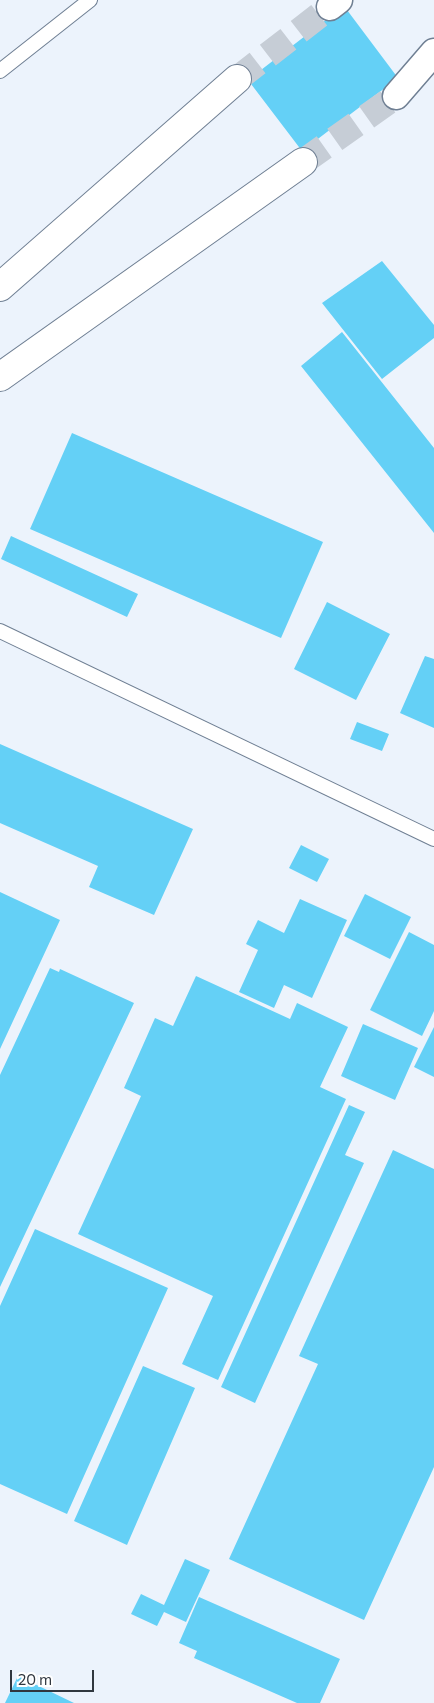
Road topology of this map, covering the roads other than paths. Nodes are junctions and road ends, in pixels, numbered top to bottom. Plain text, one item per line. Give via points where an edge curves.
1 (90, 0) edge
2 (434, 52) edge
3 (0, 71) edge
4 (237, 80) tunnel mouth
5 (396, 96) tunnel mouth
6 (303, 162) tunnel mouth
7 (0, 287) edge
8 (0, 377) edge
9 (0, 631) edge
10 (434, 839) edge

1 - 3 lane
2 - 5 street
4 - 7 street
6 - 8 street
9 - 10 lane

